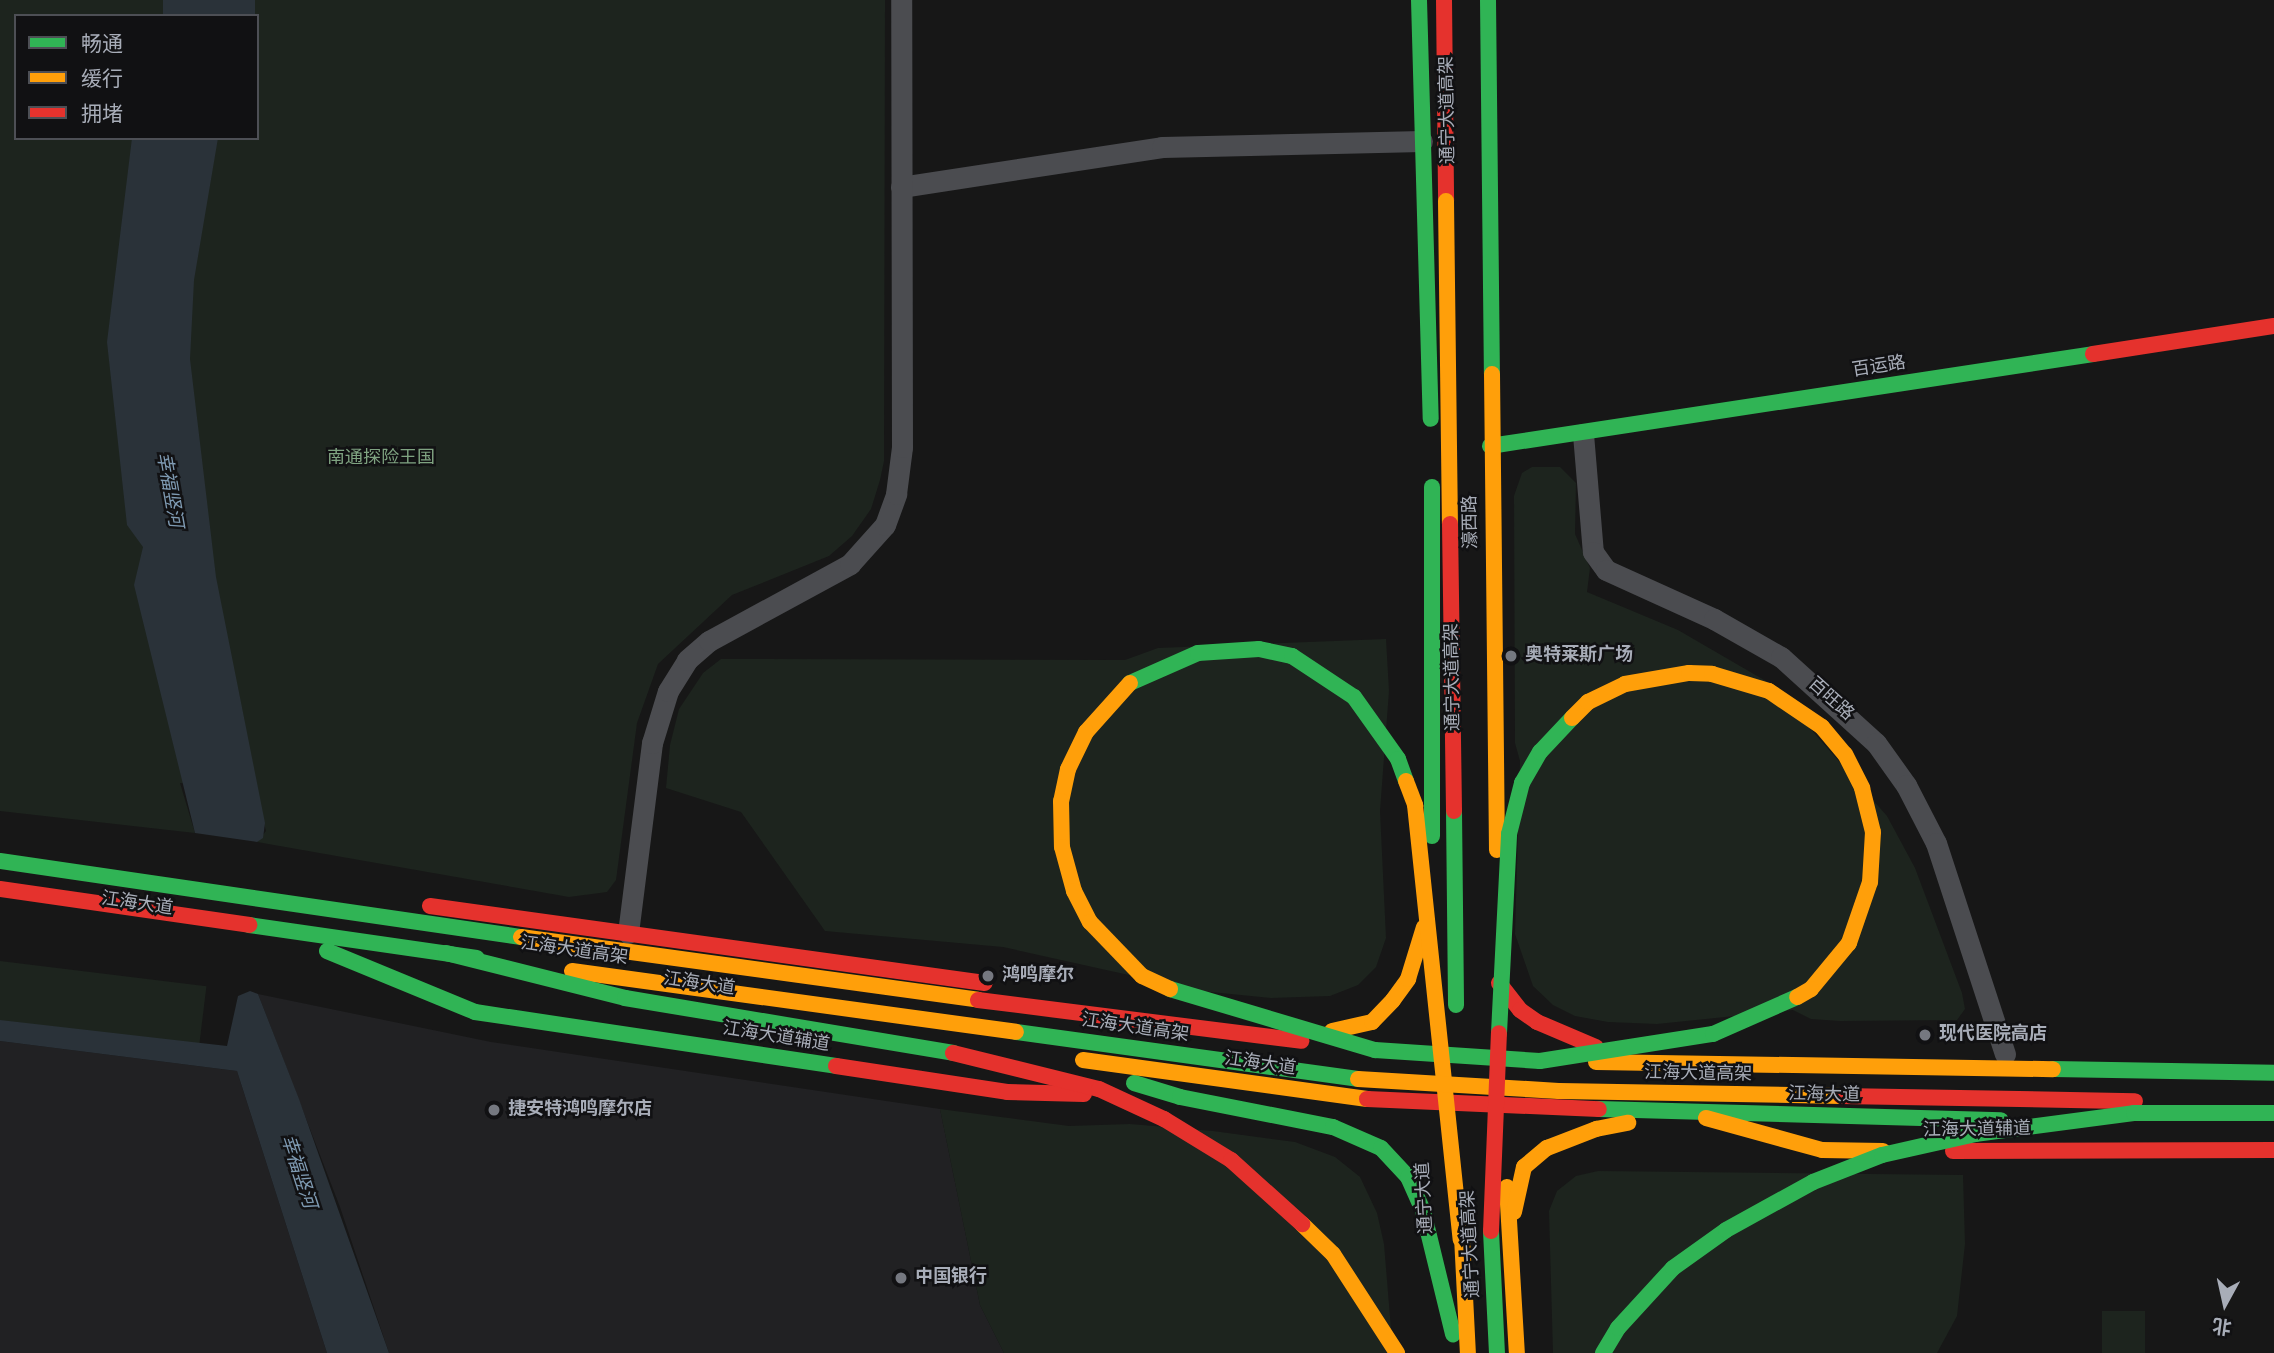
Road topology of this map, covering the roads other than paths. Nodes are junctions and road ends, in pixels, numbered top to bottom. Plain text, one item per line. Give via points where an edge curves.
1 (901, 0) edge
2 (1419, 0) edge
3 (1444, 0) edge
4 (1488, 0) edge
5 (1422, 141) junction
6 (901, 187) junction
7 (2274, 326) edge
8 (1583, 434) junction
9 (1490, 446) junction
10 (0, 846) edge
11 (0, 860) edge
12 (0, 889) edge
13 (1432, 892) junction
14 (0, 906) edge
15 (628, 933) junction
16 (327, 951) junction
17 (446, 953) junction
18 (1499, 983) junction
19 (1332, 1031) junction
20 (1437, 1041) junction
21 (1500, 1042) junction
22 (1480, 1043) dead end
23 (1596, 1046) junction
24 (1375, 1050) junction
25 (1019, 1051) dead end
26 (2005, 1054) junction
27 (2274, 1056) edge
28 (1539, 1060) junction
29 (2274, 1073) edge
30 (1229, 1080) junction
31 (1180, 1097) junction
32 (2274, 1102) edge
33 (1440, 1104) junction
34 (1503, 1107) junction
35 (1685, 1112) junction
36 (2274, 1112) edge
37 (2274, 1122) edge
38 (2274, 1150) edge
39 (1491, 1231) junction
40 (1461, 1240) junction
41 (1511, 1245) junction
42 (1454, 1334) junction
43 (1397, 1353) edge
44 (1454, 1353) edge
45 (1468, 1353) edge
46 (1497, 1353) edge
47 (1517, 1353) edge
48 (1604, 1353) edge

1 - 6 street
2 - 5 main road
3 - 40 main road, 通宁大道高架, bridge
4 - 9 main road, 濠西路
5 - 6 street via 1162,147
5 - 13 main road via 1432,455
6 - 15 street via 902,447 885,525 850,564 740,620 687,660 668,691 652,743
7 - 8 main road, 百运路
8 - 9 main road, 百运路
8 - 26 street, 百旺路 via 1593,552 1606,570 1714,619 1781,657 1876,743 1906,785 1936,843
9 - 18 main road, 濠西路
10 - 15 main road
11 - 24 main road, 江海大道高架, bridge via 742,970
12 - 17 main road, 江海大道高架
13 - 19 main road via 1418,952 1393,1000 1372,1022
13 - 20 main road
14 - 16 main road, 江海大道
15 - 19 main road
16 - 25 main road, 江海大道
16 - 31 main road, 江海大道辅道 via 475,1012 1007,1092
17 - 32 main road, 江海大道高架, bridge via 1358,1079 1573,1091
17 - 43 main road, bridge via 625,998 990,1059 1099,1089 1164,1119 1231,1160 1275,1198 1333,1254
18 - 21 main road, 濠西路
18 - 23 main road via 1520,1010 1537,1022
19 - 20 main road
20 - 21 main road
20 - 33 main road, 通宁大道
21 - 23 main road
21 - 34 main road
22 - 39 main road, 通宁大道高架, bridge
23 - 26 main road
24 - 28 main road, 江海大道高架, bridge
24 - 40 main road, bridge via 1193,999 1142,976 1090,922 1074,891 1062,847 1061,802 1068,768 1086,732 1133,680 1198,653 1259,649 1292,656 1354,697 1398,759 1415,805
26 - 27 main road
28 - 29 main road, 江海大道高架, bridge
28 - 39 main road, bridge via 1713,1034 1783,1006 1811,989 1849,943 1870,882 1873,832 1869,812 1845,754 1797,706 1769,691 1712,674 1658,676 1625,684 1588,702 1540,752 1522,783 1509,834
30 - 31 main road, 江海大道辅道
30 - 31 main road, 江海大道 via 1064,1060
30 - 33 main road, 江海大道
31 - 42 main road via 1333,1127 1381,1148 1408,1177 1423,1211
33 - 34 main road, 江海大道
33 - 42 main road, 通宁大道
34 - 35 main road, 江海大道
34 - 41 main road
35 - 37 main road, 江海大道
35 - 38 main road, 江海大道辅道 via 1822,1150
35 - 41 main road via 1596,1129 1547,1148 1524,1167 1515,1194
36 - 48 main road, bridge via 2134,1113 1975,1134 1882,1156 1813,1182 1726,1230 1673,1268 1618,1328
39 - 46 main road, 通宁大道高架
40 - 45 main road, 通宁大道高架, bridge
41 - 47 main road
42 - 44 main road, 通宁大道

